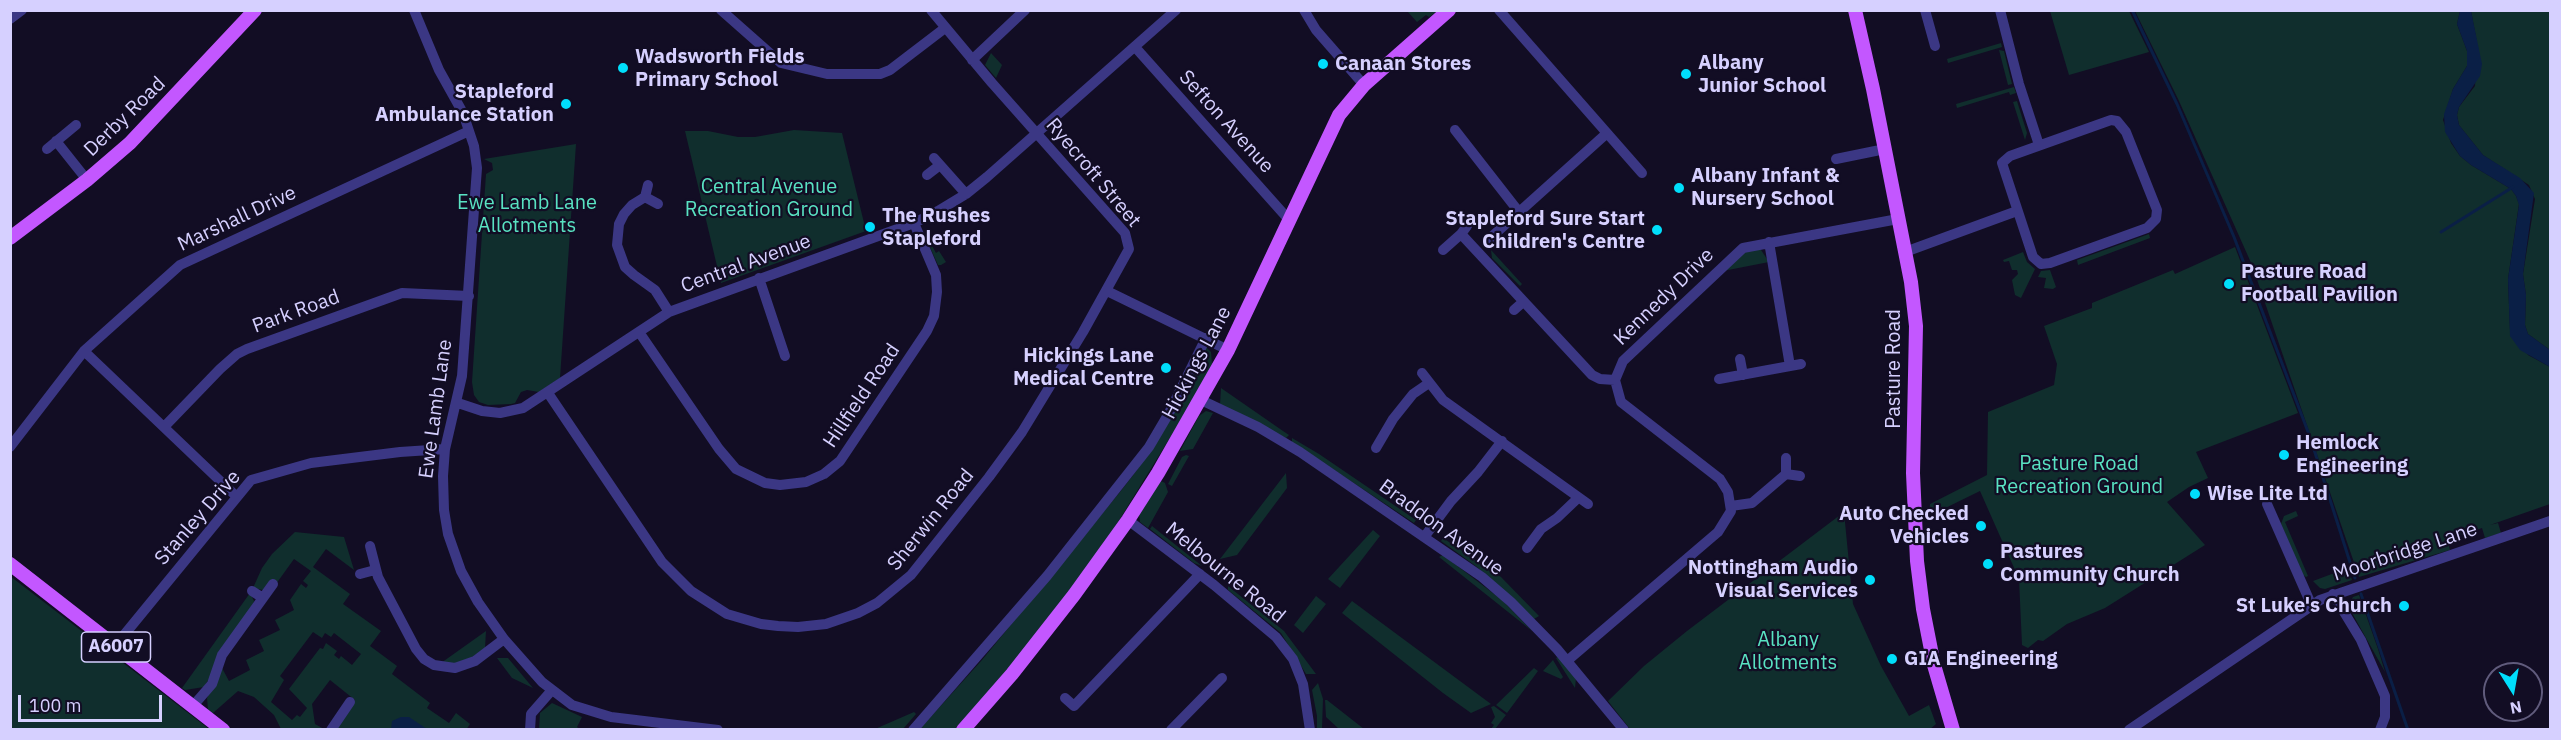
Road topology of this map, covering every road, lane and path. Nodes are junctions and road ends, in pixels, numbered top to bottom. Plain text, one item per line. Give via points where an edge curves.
1 (22, 10) edge
2 (255, 10) edge
3 (414, 10) edge
4 (721, 10) edge
5 (931, 10) edge
6 (1025, 10) edge
7 (1176, 10) edge
8 (1304, 10) edge
9 (1449, 10) edge
10 (1499, 10) edge
11 (1855, 10) edge
12 (1925, 10) edge
13 (2000, 10) edge
14 (10, 19) edge
15 (945, 28) junction
16 (1935, 46) dead end
17 (1135, 47) junction
18 (972, 60) junction
19 (1364, 85) junction
20 (76, 125) dead end
21 (1455, 130) dead end
22 (469, 131) junction
23 (1037, 134) junction
24 (1606, 134) junction
25 (56, 141) junction
26 (2039, 145) junction
27 (47, 148) dead end
28 (1885, 149) junction
29 (1836, 157) dead end
30 (1642, 173) dead end
31 (927, 175) dead end
32 (87, 180) junction
33 (648, 185) dead end
34 (966, 194) junction
35 (645, 197) junction
36 (658, 204) dead end
37 (2017, 211) junction
38 (1519, 212) junction
39 (1898, 219) junction
40 (1290, 221) junction
41 (914, 223) junction
42 (10, 238) edge
43 (1488, 240) dead end
44 (1769, 242) junction
45 (1443, 250) dead end
46 (1905, 252) junction
47 (759, 278) junction
48 (1107, 291) junction
49 (469, 296) junction
50 (1523, 302) junction
51 (1514, 310) dead end
52 (669, 312) junction
53 (639, 332) junction
54 (1206, 338) junction
55 (1228, 350) junction
56 (84, 351) junction
57 (785, 356) dead end
58 (1740, 359) dead end
59 (1422, 373) dead end
60 (1743, 375) junction
61 (1719, 379) dead end
62 (1615, 380) junction
63 (1429, 383) junction
64 (548, 393) junction
65 (1201, 400) junction
66 (458, 403) junction
67 (164, 427) junction
68 (1502, 441) junction
69 (10, 447) edge
70 (1377, 448) dead end
71 (445, 449) junction
72 (1786, 458) dead end
73 (1786, 474) junction
74 (1800, 476) dead end
75 (236, 496) junction
76 (2267, 504) dead end
77 (1731, 506) junction
78 (1128, 520) junction
79 (2550, 521) edge
80 (1425, 536) junction
81 (370, 546) dead end
82 (1527, 548) dead end
83 (10, 564) edge
84 (375, 570) junction
85 (360, 574) dead end
86 (1200, 574) junction
87 (273, 584) dead end
88 (252, 591) dead end
89 (2333, 594) junction
90 (263, 598) junction
91 (2311, 604) junction
92 (504, 639) junction
93 (115, 646) junction
94 (1567, 661) junction
95 (1222, 678) dead end
96 (552, 690) junction
97 (1065, 698) dead end
98 (350, 702) dead end
99 (192, 706) junction
100 (223, 729) edge
101 (331, 729) edge
102 (530, 729) edge
103 (718, 729) edge
104 (914, 729) edge
105 (963, 729) edge
106 (1171, 729) edge
107 (1310, 729) edge
108 (1624, 729) edge
109 (1953, 729) edge
110 (2129, 729) edge
111 (2380, 729) edge

1 - 14 street
2 - 32 main road, Derby Road via 130,143
3 - 22 street, Ewe Lamb Lane
4 - 15 street via 781,63 827,74 880,74
5 - 15 street, Ryecroft Street
6 - 18 street
7 - 17 street, Central Avenue
8 - 19 street via 1316,30
9 - 19 main road, Hickings Lane
10 - 24 street
11 - 28 main road, Pasture Road
12 - 16 street
13 - 26 street
15 - 18 street, Ryecroft Street
17 - 23 street, Central Avenue
17 - 40 street, Sefton Avenue
18 - 23 street, Ryecroft Street
19 - 40 main road, Hickings Lane via 1334,124
20 - 25 street
21 - 38 street
22 - 49 street, Ewe Lamb Lane via 477,183
22 - 56 street, Marshall Drive via 180,265
23 - 34 street, Central Avenue
23 - 48 street, Ryecroft Street via 1128,239 1129,249
24 - 30 street
24 - 38 street
25 - 27 street
25 - 32 street
26 - 37 street via 2002,163
26 - 37 street via 2103,121 2117,121 2126,132 2157,210 2156,219 2147,228 2044,264 2033,257
28 - 29 street
28 - 39 main road, Pasture Road
31 - 34 street via 937,162
32 - 42 main road, Derby Road
33 - 35 street
34 - 41 street, Central Avenue
35 - 36 street
35 - 52 street via 624,214 617,245 625,267 655,290
37 - 46 street
38 - 43 street
39 - 44 street, Kennedy Drive
39 - 46 main road, Pasture Road
40 - 55 main road, Hickings Lane
41 - 47 street, Central Avenue
41 - 53 street, Hillfield Road via 936,275 934,316 840,461 806,482 765,483 736,469 718,449
44 - 60 street via 1795,365
44 - 62 street, Kennedy Drive via 1735,253 1623,361
45 - 50 street via 1464,230
46 - 109 main road, Pasture Road via 1916,326 1913,473 1917,561 1932,655
47 - 52 street, Central Avenue
47 - 57 street
48 - 54 street
48 - 64 street, Sherwin Road via 1022,432 927,557 886,597 858,613 826,624 761,624 727,614 691,591 662,562
49 - 66 street, Ewe Lamb Lane
49 - 67 street, Park Road via 402,293 247,349 220,369
50 - 51 street
50 - 62 street via 1592,375
52 - 53 street, Central Avenue
53 - 64 street, Central Avenue
54 - 55 street
54 - 104 street, Hickings Lane via 1149,447 1034,592
55 - 65 main road, Hickings Lane
56 - 67 street
56 - 69 street, Marshall Drive
58 - 60 street
59 - 63 street
60 - 61 street
62 - 77 street via 1621,402 1720,479
63 - 68 street via 1443,400
63 - 70 street via 1413,394 1389,436
64 - 66 street, Central Avenue via 523,408 500,412
65 - 78 main road, Hickings Lane
65 - 80 street, Braddon Avenue via 1278,438
66 - 71 street, Ewe Lamb Lane
67 - 75 street
68 - 80 street
68 - 82 street via 1583,501 1541,530
71 - 75 street, Stanley Drive via 311,464 255,478
71 - 92 street, Ewe Lamb Lane via 442,494 454,553 478,602
72 - 73 street
73 - 74 street
73 - 77 street via 1752,503
75 - 93 street, Stanley Drive
76 - 91 street
77 - 94 street via 1728,519 1718,532
78 - 86 street, Melbourne Road
78 - 105 main road, Hickings Lane via 1012,674
79 - 89 street, Moorbridge Lane
80 - 94 street, Braddon Avenue via 1511,602
81 - 84 street
83 - 93 main road, A6007
84 - 85 street
84 - 92 street via 416,649 434,665 465,666
86 - 97 street via 1074,706
86 - 107 street, Melbourne Road via 1269,629 1287,650 1303,684
87 - 90 street
88 - 90 street
89 - 91 street, Moorbridge Lane
89 - 111 street via 2361,640 2385,696 2385,717
90 - 99 street via 222,655 212,684
91 - 110 street, Moorbridge Lane
92 - 96 street, Ewe Lamb Lane
93 - 99 main road, A6007
94 - 108 street, Braddon Avenue
95 - 106 street via 1196,712
96 - 102 street via 531,714
96 - 103 street, Ewe Lamb Lane via 572,705 598,714
98 - 101 street
99 - 100 main road, A6007

